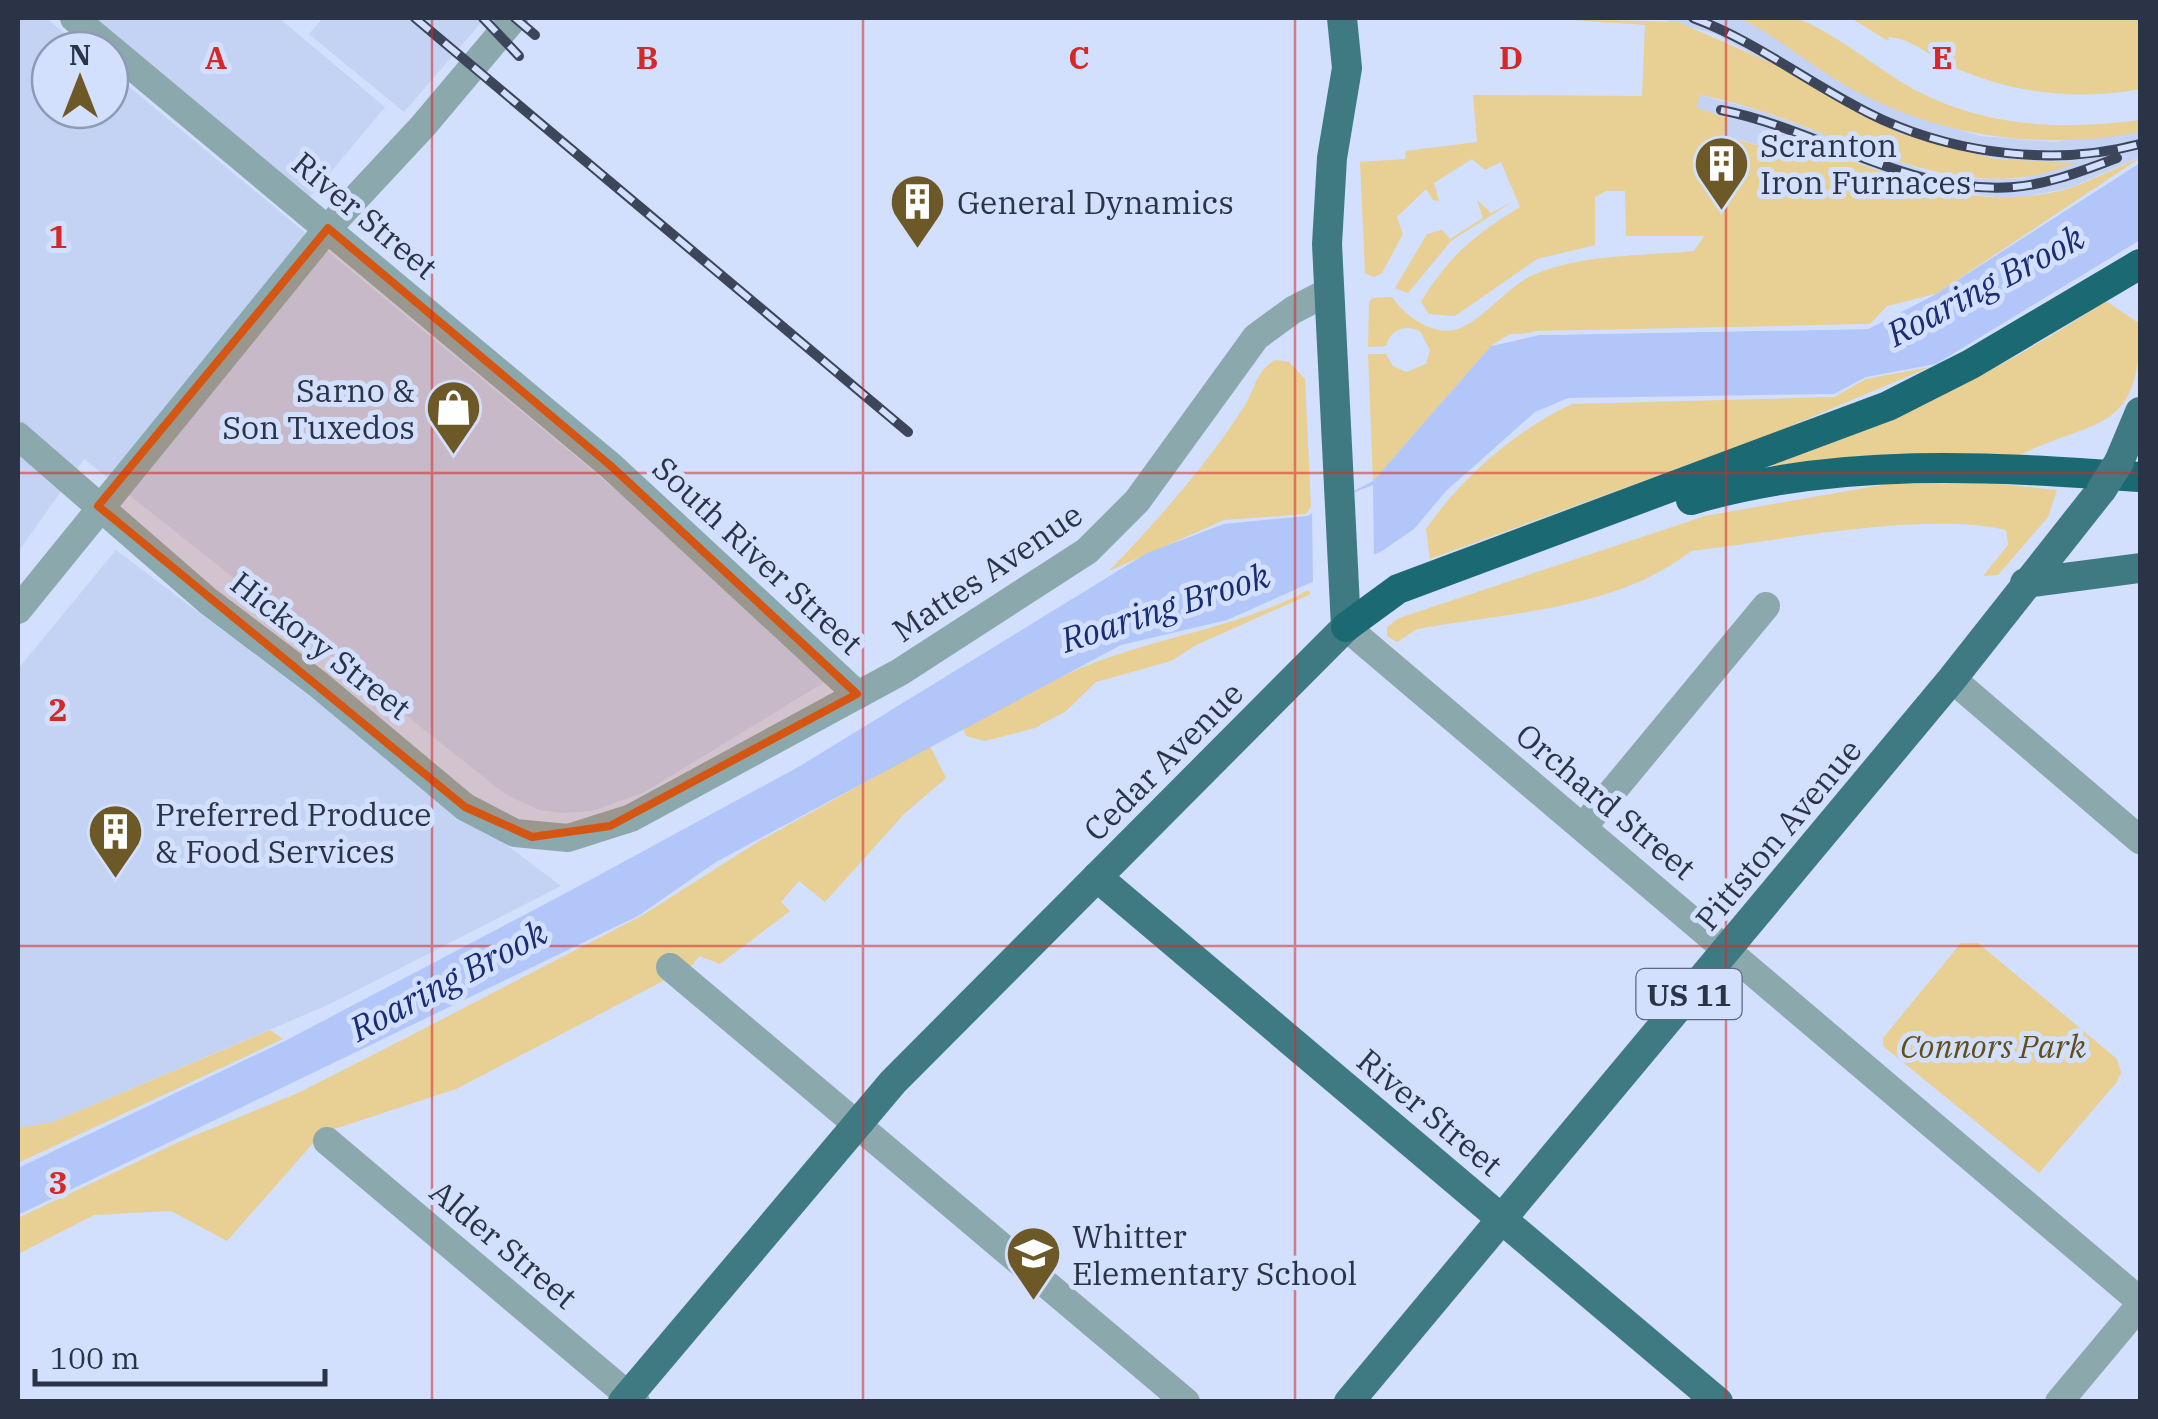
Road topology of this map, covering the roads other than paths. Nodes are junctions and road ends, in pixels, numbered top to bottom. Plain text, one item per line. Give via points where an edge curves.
1 (74, 18) edge
2 (514, 18) edge
3 (1342, 18) edge
4 (328, 228) junction
5 (2140, 264) edge
6 (1330, 291) junction
7 (2140, 412) edge
8 (18, 436) edge
9 (611, 466) joint
10 (2130, 469) edge
11 (98, 506) junction
12 (2140, 568) edge
13 (2024, 583) junction
14 (1766, 606) dead end
15 (18, 610) edge
16 (1346, 627) junction
17 (1952, 679) junction
18 (857, 694) junction
19 (610, 826) joint
20 (1583, 827) junction
21 (2140, 840) edge
22 (1097, 877) junction
23 (1728, 948) junction
24 (670, 967) dead end
25 (856, 1124) junction
26 (327, 1141) dead end
27 (1502, 1218) junction
28 (2140, 1303) edge
29 (629, 1399) edge
30 (1186, 1402) edge
31 (1349, 1402) edge
32 (1718, 1402) edge
33 (2060, 1402) edge

1 - 4 street, River Street
2 - 4 street
3 - 6 main road via 1347,68 1332,158
4 - 9 street, River Street
4 - 11 street
5 - 16 highway via 1888,406 1398,589
6 - 16 main road
6 - 18 street, Mattes Avenue via 1256,337 1104,537
7 - 10 main road, US 11
8 - 11 street, Hickory Street
9 - 18 street, South River Street
10 - 13 main road, US 11, bridge via 2102,489
10 - 16 highway via 1892,467 1765,482 1648,514
11 - 15 street
11 - 19 street, Hickory Street via 465,807 532,837 568,838
12 - 13 main road
13 - 17 main road, Pittston Avenue / US 11
14 - 20 street
16 - 20 street, Orchard Street
16 - 22 main road, Cedar Avenue
17 - 21 street
17 - 23 main road, Pittston Avenue / US 11
18 - 19 street, Mattes Avenue
20 - 23 street, Orchard Street
22 - 25 main road, Cedar Avenue
22 - 27 main road, River Street
23 - 27 main road, Pittston Avenue / US 11
23 - 28 street, Orchard Street
24 - 25 street
25 - 29 main road, Cedar Avenue
25 - 30 street
26 - 29 street, Alder Street
27 - 31 main road, Pittston Avenue / US 11
27 - 32 main road, River Street
28 - 33 street

